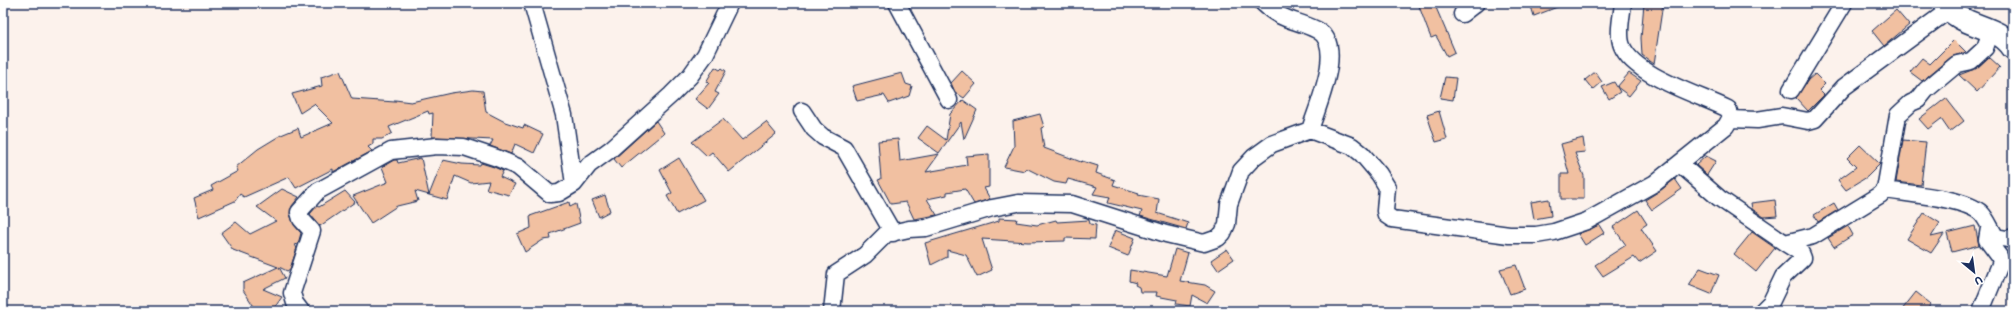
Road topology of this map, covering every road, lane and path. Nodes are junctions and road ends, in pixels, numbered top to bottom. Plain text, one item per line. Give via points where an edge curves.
1 (532, 3) edge
2 (730, 3) edge
3 (897, 3) edge
4 (1263, 3) edge
5 (1476, 3) edge
6 (1623, 3) edge
7 (1844, 3) edge
8 (1946, 6) edge
9 (1462, 14) dead end
10 (1991, 31) junction
11 (2013, 48) edge
12 (1791, 90) dead end
13 (949, 100) dead end
14 (802, 111) dead end
15 (1731, 119) junction
16 (1310, 130) junction
17 (1680, 164) junction
18 (574, 184) junction
19 (1885, 190) junction
20 (1989, 228) junction
21 (893, 233) junction
22 (2013, 237) edge
23 (1785, 243) junction
24 (301, 311) edge
25 (832, 311) edge
26 (1762, 311) edge
27 (1981, 311) edge

1 - 18 street via 564,115
2 - 18 street via 705,55 690,76 611,149 590,165
3 - 13 street
4 - 16 street via 1281,18 1319,31 1329,42 1331,60
5 - 9 street
6 - 15 street via 1621,45 1627,55 1673,86 1728,108
7 - 12 street
8 - 10 main road via 1970,24
8 - 15 street via 1844,87 1815,119 1808,121 1776,116 1757,120
10 - 11 main road via 2002,36
10 - 19 street via 1985,48 1971,61 1957,64 1898,115
14 - 21 street via 822,137 844,148
15 - 17 street
16 - 17 street via 1352,146 1362,154 1387,187 1385,212 1392,219 1509,235 1554,232 1587,221 1655,183
16 - 21 street via 1272,144 1254,156 1241,171 1229,204 1227,224 1223,233 1218,238 1204,243 1166,234 1072,204 1039,202 992,208 926,228
17 - 23 street via 1719,198
18 - 24 street via 559,193 550,194 518,167 464,147 437,146 391,151 318,191 299,212 312,231 292,293
19 - 20 street via 1970,206 1982,214
19 - 23 street via 1813,236
20 - 22 street via 1996,237
20 - 27 street via 1987,240 2001,262
21 - 25 street via 886,234 865,254 836,274
23 - 26 street via 1801,253 1803,258 1783,278 1771,302

